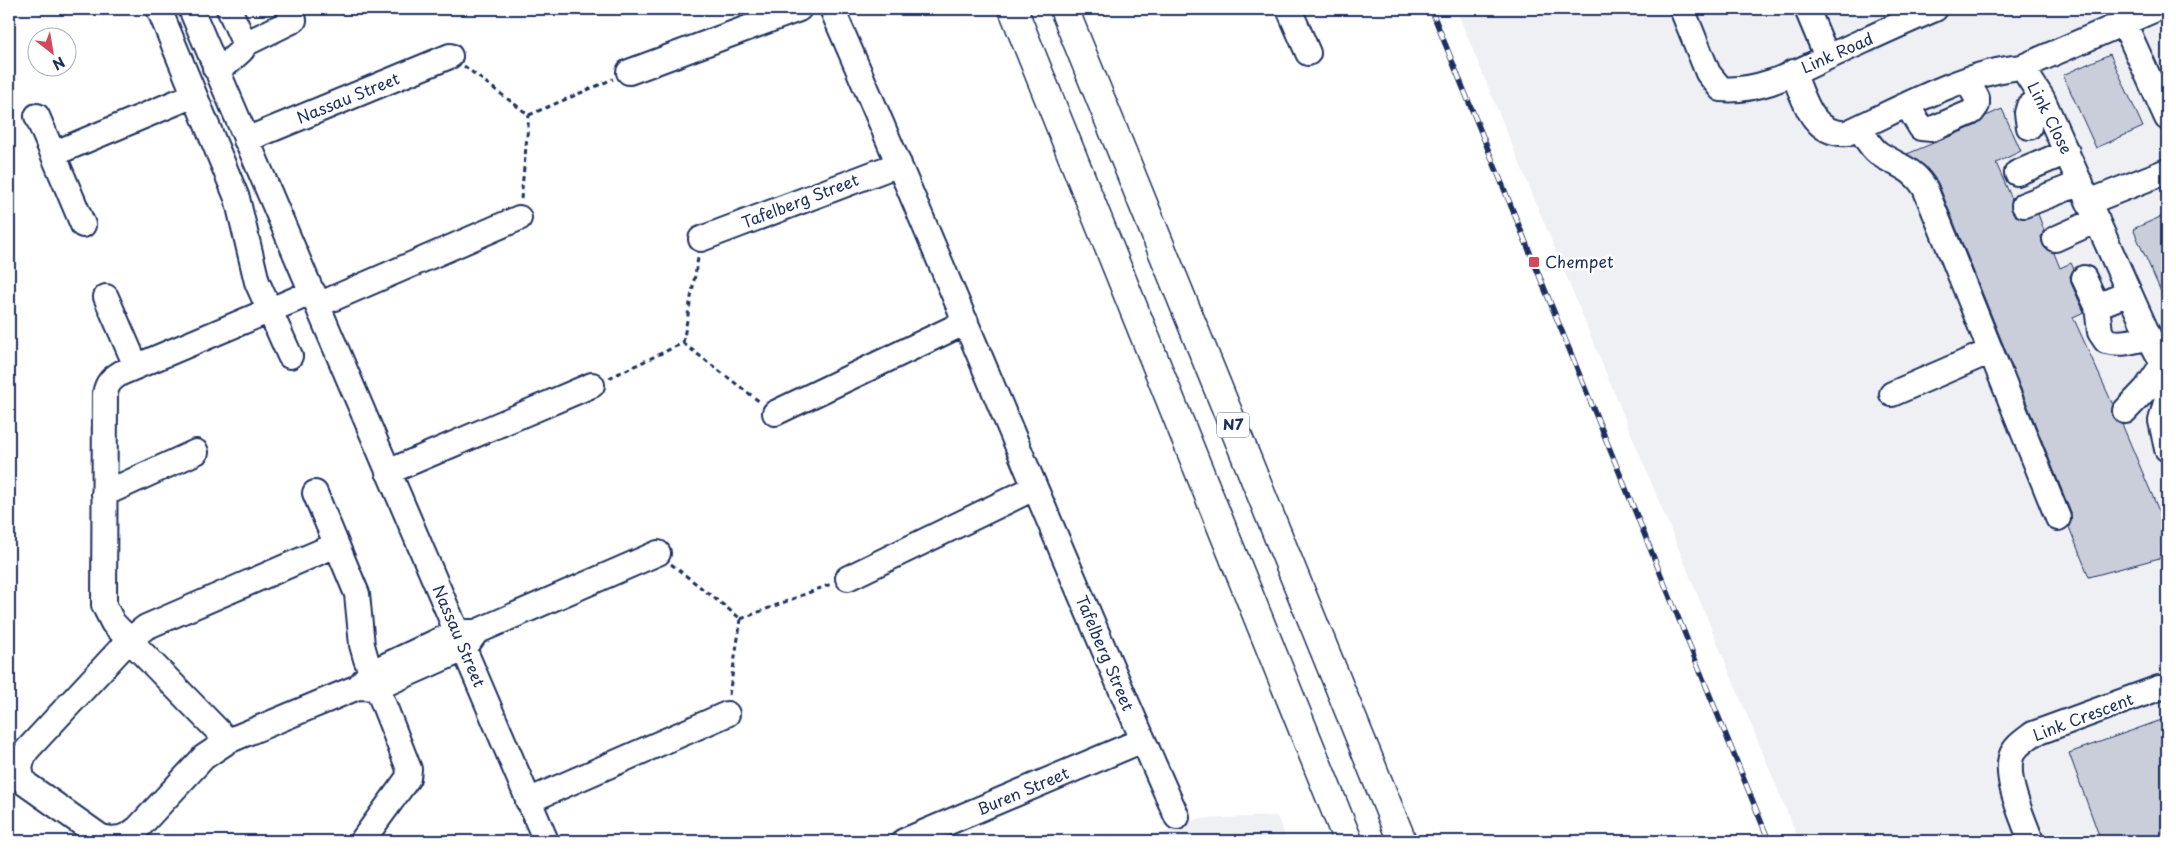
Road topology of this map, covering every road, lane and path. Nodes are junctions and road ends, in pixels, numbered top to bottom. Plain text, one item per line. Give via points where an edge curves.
1 (159, 9) edge
2 (190, 9) edge
3 (229, 9) edge
4 (799, 9) edge
5 (832, 9) edge
6 (1013, 9) edge
7 (1064, 9) edge
8 (1289, 9) edge
9 (1682, 9) edge
10 (1807, 9) edge
11 (1935, 9) edge
12 (2156, 9) edge
13 (294, 20) dead end
14 (2124, 23) junction
15 (243, 45) junction
16 (1308, 53) dead end
17 (450, 56) joint
18 (1827, 57) junction
19 (2022, 67) junction
20 (215, 68) junction
21 (630, 72) joint
22 (1793, 72) junction
23 (1967, 81) junction
24 (1936, 93) junction
25 (194, 95) junction
26 (2042, 98) junction
27 (1907, 105) junction
28 (529, 115) junction
29 (37, 116) dead end
30 (2167, 118) edge
31 (1950, 121) junction
32 (2030, 127) dead end
33 (1859, 128) junction
34 (246, 140) junction
35 (2067, 152) junction
36 (53, 154) junction
37 (899, 164) junction
38 (2167, 170) edge
39 (2017, 173) dead end
40 (2089, 202) junction
41 (2024, 205) dead end
42 (519, 218) joint
43 (83, 225) dead end
44 (701, 239) joint
45 (2055, 239) dead end
46 (2084, 278) dead end
47 (2129, 293) junction
48 (106, 297) dead end
49 (316, 299) junction
50 (2097, 306) junction
51 (269, 310) junction
52 (966, 322) junction
53 (2149, 337) junction
54 (683, 343) junction
55 (1991, 351) junction
56 (290, 356) dead end
57 (136, 366) junction
58 (2165, 366) edge
59 (592, 385) joint
60 (1892, 394) dead end
61 (2167, 398) edge
62 (2125, 411) dead end
63 (775, 413) joint
64 (2167, 449) edge
65 (196, 452) dead end
66 (388, 472) junction
67 (1034, 488) junction
68 (315, 493) dead end
69 (104, 494) junction
70 (2058, 518) dead end
71 (336, 545) junction
72 (658, 553) joint
73 (848, 578) joint
74 (741, 620) junction
75 (466, 637) junction
76 (129, 640) junction
77 (368, 683) junction
78 (2159, 688) dead end
79 (727, 714) joint
80 (1143, 740) junction
81 (228, 741) junction
82 (528, 801) junction
83 (1177, 817) dead end
84 (122, 840) edge
85 (362, 841) edge
86 (546, 841) edge
87 (904, 841) edge
88 (1348, 841) edge
89 (1402, 841) edge
90 (2031, 841) edge

1 - 25 street
2 - 20 street, Nassau Street
3 - 15 street
4 - 21 street
5 - 37 street, Tafelberg Street
6 - 88 highway
7 - 89 highway, N7
8 - 16 street
9 - 22 street, Link Road via 1708,73 1722,89 1738,91
10 - 18 street
11 - 18 street, Link Road
12 - 14 street
13 - 15 street
14 - 19 street
14 - 30 street
15 - 20 street via 236,56
17 - 28 path
17 - 34 street, Nassau Street
18 - 22 street, Link Road
19 - 23 street, Link Close via 1996,70
19 - 26 street, Link Close
20 - 34 street, Nassau Street
21 - 28 path
22 - 33 street, Link Close via 1816,123 1838,134
23 - 24 street, Link Close
23 - 31 street via 1978,98 1977,105 1972,112
24 - 27 street, Link Close
24 - 31 street
25 - 36 street
25 - 51 street via 237,198 257,282
26 - 32 street via 2029,106
26 - 35 street, Link Close
27 - 31 street via 1921,128 1932,129
27 - 33 street, Link Close
28 - 42 path
29 - 36 street
33 - 55 street via 1876,152 1905,167 1919,178 1925,188
34 - 49 street, Nassau Street
35 - 39 street
35 - 40 street, Link Close
36 - 43 street
37 - 44 street, Tafelberg Street
37 - 52 street, Tafelberg Street
38 - 40 street
40 - 41 street
40 - 45 street
40 - 47 street, Link Close
42 - 49 street
44 - 54 path
46 - 50 street
47 - 50 street
47 - 53 street, Link Close
48 - 57 street
49 - 51 street
49 - 66 street, Nassau Street
50 - 53 street via 2100,332 2106,342 2126,344
51 - 56 street
51 - 57 street
52 - 63 street
52 - 67 street, Tafelberg Street
53 - 58 street, Link Close
54 - 59 path
54 - 63 path
55 - 60 street
55 - 70 street
57 - 69 street via 107,385
58 - 62 street
59 - 66 street
61 - 64 street via 2161,421
65 - 69 street
66 - 75 street, Nassau Street
67 - 73 street
67 - 80 street, Tafelberg Street
68 - 71 street
69 - 76 street via 104,605 113,623
71 - 76 street via 146,627
71 - 77 street via 358,594
72 - 74 path
72 - 75 street, Nassau Street
73 - 74 path
74 - 79 path
75 - 77 street
75 - 82 street, Nassau Street
76 - 81 street
76 - 84 street via 27,750 20,771 26,784 101,836
77 - 81 street
77 - 85 street via 409,769 408,778
78 - 90 street, Link Crescent via 2033,734 2022,742 2012,756 2011,782
79 - 82 street
80 - 83 street, Tafelberg Street
80 - 87 street, Buren Street
81 - 84 street via 204,757 138,828
82 - 86 street, Nassau Street

